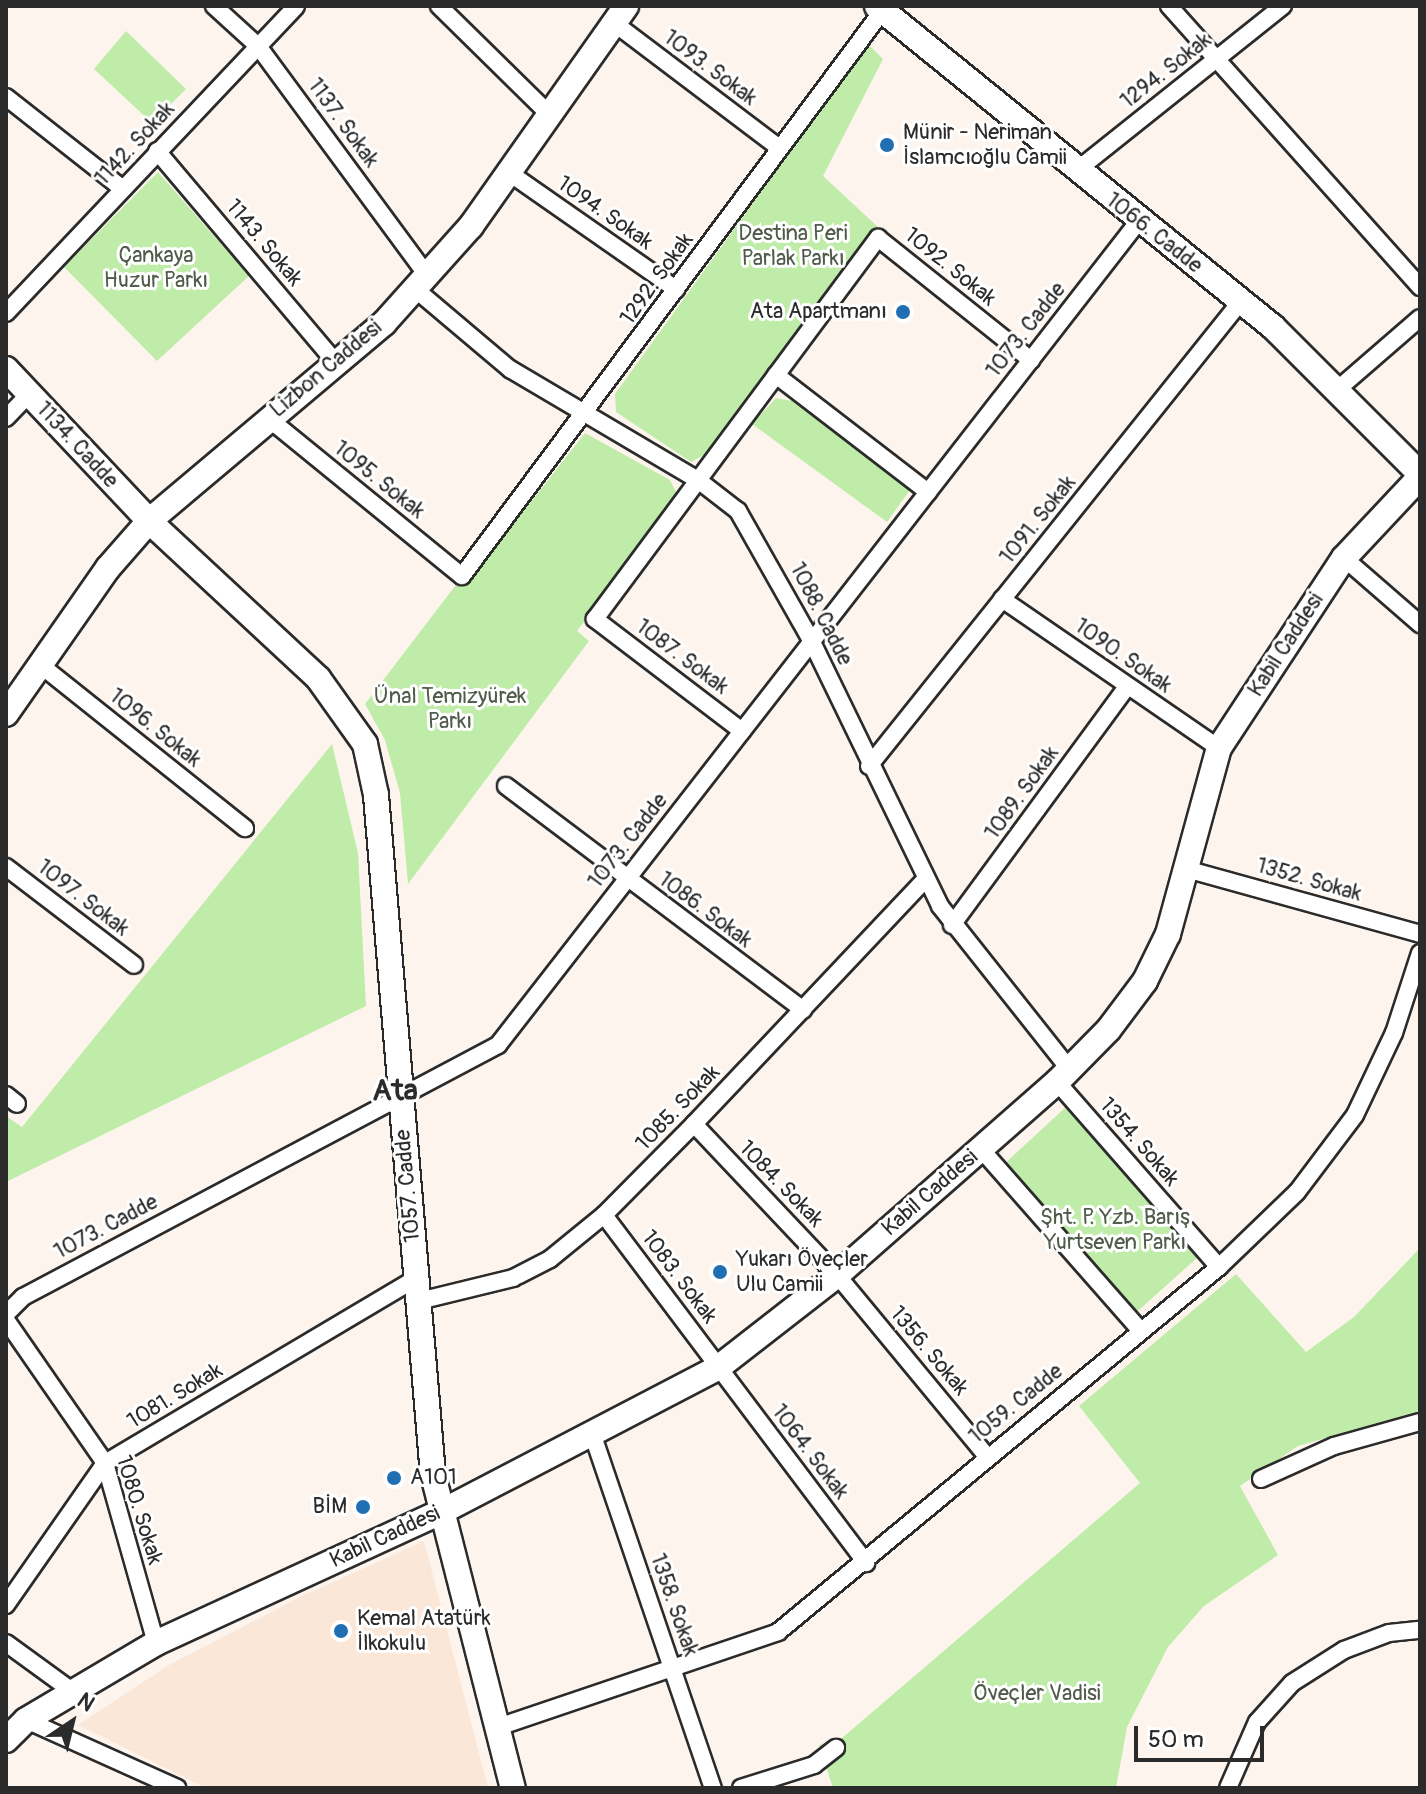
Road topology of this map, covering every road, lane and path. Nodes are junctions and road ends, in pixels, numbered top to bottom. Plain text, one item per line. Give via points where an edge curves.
1 (214, 6) edge
2 (296, 6) edge
3 (439, 6) edge
4 (1169, 6) edge
5 (1283, 6) edge
6 (882, 8) edge
7 (620, 15) edge
8 (258, 46) junction
9 (1216, 59) junction
10 (6, 97) edge
11 (549, 114) junction
12 (779, 148) junction
13 (157, 151) junction
14 (1076, 171) junction
15 (508, 172) junction
16 (123, 189) junction
17 (1138, 222) junction
18 (421, 282) junction
19 (1420, 287) edge
20 (676, 289) junction
21 (1241, 301) junction
22 (6, 313) edge
23 (1420, 318) edge
24 (1031, 360) junction
25 (336, 363) junction
26 (6, 369) edge
27 (776, 375) junction
28 (1338, 389) junction
29 (29, 394) junction
30 (585, 414) junction
31 (6, 418) edge
32 (268, 418) junction
33 (1420, 476) edge
34 (698, 480) junction
35 (928, 492) junction
36 (149, 521) junction
37 (1344, 558) junction
38 (462, 576) joint
39 (1002, 599) junction
40 (1420, 624) edge
41 (812, 642) junction
42 (38, 663) junction
43 (1127, 687) junction
44 (6, 714) edge
45 (742, 731) junction
46 (1219, 748) junction
47 (869, 766) junction
48 (506, 786) dead end
49 (245, 828) dead end
50 (6, 867) edge
51 (1186, 869) junction
52 (627, 879) junction
53 (925, 880) junction
54 (952, 925) junction
55 (1420, 934) edge
56 (1420, 953) edge
57 (134, 965) dead end
58 (803, 1010) junction
59 (1064, 1076) junction
60 (400, 1094) junction
61 (694, 1124) junction
62 (981, 1149) junction
63 (604, 1215) junction
64 (1219, 1267) junction
65 (837, 1275) junction
66 (418, 1290) junction
67 (6, 1314) edge
68 (6, 1320) edge
69 (1141, 1331) junction
70 (719, 1367) junction
71 (1420, 1422) edge
72 (593, 1436) junction
73 (987, 1456) junction
74 (105, 1463) junction
75 (1261, 1479) dead end
76 (441, 1512) junction
77 (866, 1563) junction
78 (6, 1605) edge
79 (1420, 1630) edge
80 (6, 1643) edge
81 (156, 1643) junction
82 (673, 1667) junction
83 (72, 1691) junction
84 (26, 1720) junction
85 (498, 1727) junction
86 (6, 1740) edge
87 (836, 1748) dead end
88 (177, 1788) edge
89 (513, 1788) edge
90 (713, 1788) edge
91 (741, 1788) edge
92 (1228, 1788) edge

1 - 8 street, 1137. Sokak
2 - 8 street, 1142. Sokak
3 - 11 street
4 - 9 street
5 - 9 street, 1294. Sokak
6 - 12 street, 1292. Sokak
6 - 14 main road, 1066. Cadde
7 - 11 main road, Lizbon Caddesi
7 - 12 street, 1093. Sokak
8 - 13 street, 1142. Sokak
8 - 18 street, 1137. Sokak
9 - 14 street, 1294. Sokak
9 - 19 street
10 - 16 street
11 - 15 main road, Lizbon Caddesi
12 - 20 street, 1292. Sokak
13 - 16 street, 1142. Sokak
13 - 25 street, 1143. Sokak
14 - 17 main road, 1066. Cadde
15 - 18 main road, Lizbon Caddesi
15 - 20 street, 1094. Sokak
16 - 22 street, 1142. Sokak
17 - 21 main road, 1066. Cadde
17 - 24 street, 1073. Cadde
18 - 25 main road, Lizbon Caddesi
18 - 30 street, 1088. Cadde via 510,369
20 - 30 street, 1292. Sokak
21 - 28 main road, 1066. Cadde
21 - 39 street, 1091. Sokak
23 - 28 street
24 - 27 street, 1092. Sokak via 878,238
24 - 35 street, 1073. Cadde
25 - 32 main road, Lizbon Caddesi
26 - 29 main road, 1134. Cadde
27 - 34 street
27 - 35 street
28 - 33 main road, 1066. Cadde
29 - 31 street
29 - 36 main road, 1134. Cadde
30 - 34 street, 1088. Cadde
30 - 38 street, 1292. Sokak
32 - 36 main road, Lizbon Caddesi
32 - 38 street, 1095. Sokak
33 - 37 main road, Kabil Caddesi
34 - 41 street, 1088. Cadde via 738,511
34 - 45 street, 1087. Sokak via 595,619
35 - 41 street, 1073. Cadde
36 - 42 main road, Lizbon Caddesi
36 - 60 main road, 1057. Cadde via 318,678 365,744 376,795
37 - 40 street
37 - 46 main road, Kabil Caddesi
39 - 43 street, 1090. Sokak
39 - 47 street, 1091. Sokak
41 - 45 street, 1073. Cadde
41 - 47 street, 1088. Cadde
42 - 44 main road, Lizbon Caddesi
42 - 49 street, 1096. Sokak
43 - 46 street, 1090. Sokak
43 - 54 street, 1089. Sokak
45 - 52 street, 1073. Cadde
46 - 51 main road, Kabil Caddesi
47 - 53 street, 1088. Cadde
48 - 52 street, 1086. Sokak
50 - 57 street, 1097. Sokak
51 - 55 street, 1352. Sokak
51 - 59 main road, Kabil Caddesi via 1168,934 1145,981
52 - 58 street, 1086. Sokak
52 - 60 street, 1073. Cadde via 498,1045
53 - 54 street, 1088. Cadde
53 - 58 street, 1085. Sokak
54 - 59 street, 1088. Cadde
56 - 64 street, 1059. Cadde via 1394,1033 1355,1115 1297,1192
58 - 61 street, 1085. Sokak
59 - 62 main road, Kabil Caddesi
59 - 64 street, 1354. Sokak
60 - 66 main road, 1057. Cadde
60 - 67 street, 1073. Cadde via 23,1297
61 - 63 street, 1085. Sokak
61 - 65 street, 1084. Sokak
62 - 65 main road, Kabil Caddesi
62 - 69 street
63 - 66 street, 1085. Sokak via 550,1259 513,1278
63 - 70 street, 1083. Sokak
64 - 69 street, 1059. Cadde
65 - 70 main road, Kabil Caddesi
65 - 73 street, 1356. Sokak
66 - 74 street, 1081. Sokak
66 - 76 main road, 1057. Cadde via 429,1441
68 - 74 street, 1080. Sokak
69 - 73 street, 1059. Cadde
70 - 72 main road, Kabil Caddesi
70 - 77 street, 1064. Sokak
71 - 75 street via 1334,1446
72 - 76 main road, Kabil Caddesi
72 - 82 street, 1358. Sokak
73 - 77 street, 1059. Cadde
74 - 78 street, 1081. Sokak
74 - 81 street, 1080. Sokak
76 - 81 main road, Kabil Caddesi
76 - 85 main road, 1057. Cadde
77 - 82 street, 1059. Cadde via 778,1632
79 - 92 street via 1389,1633 1344,1650 1292,1683 1257,1722
80 - 83 street
81 - 83 main road, Kabil Caddesi
82 - 85 street, 1059. Cadde
82 - 90 street, 1358. Sokak
83 - 84 main road, Kabil Caddesi
84 - 86 main road, Kabil Caddesi
84 - 88 street
85 - 89 main road, 1057. Cadde
87 - 91 street via 814,1765

